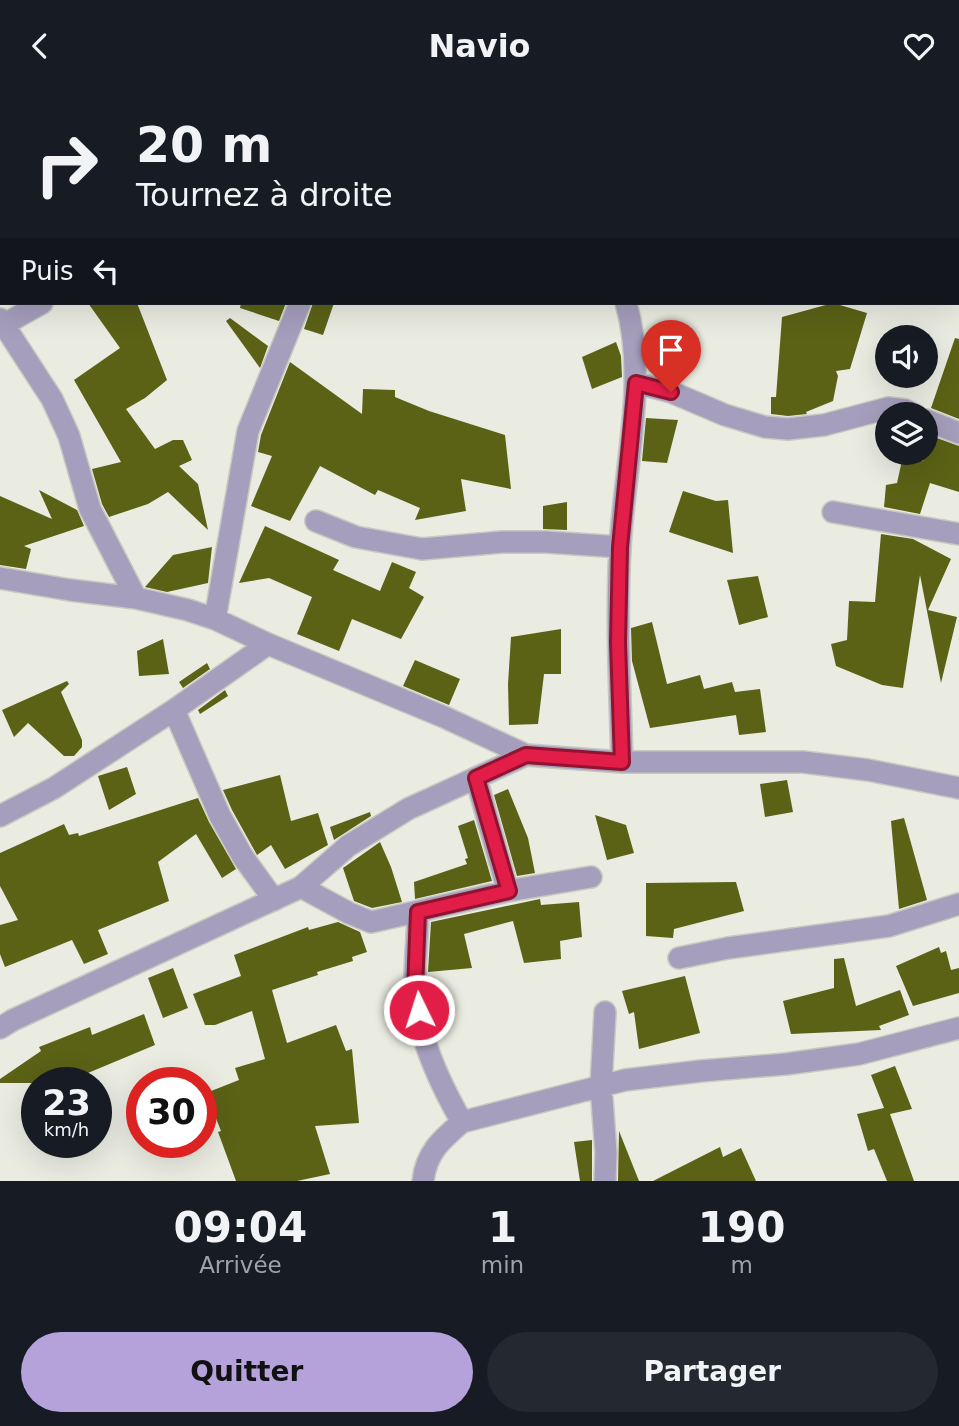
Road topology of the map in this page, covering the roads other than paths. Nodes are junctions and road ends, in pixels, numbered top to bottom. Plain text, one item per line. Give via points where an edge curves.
1 (38, 305) edge
2 (299, 305) edge
3 (627, 305) edge
4 (1, 322) edge
5 (636, 383) junction
6 (875, 411) edge
7 (938, 425) edge
8 (959, 433) edge
9 (833, 512) dead end
10 (316, 521) dead end
11 (959, 534) edge
12 (620, 547) junction
13 (0, 578) edge
14 (136, 597) junction
15 (215, 619) junction
16 (268, 644) junction
17 (174, 710) junction
18 (526, 755) junction
19 (622, 762) junction
20 (476, 778) junction
21 (959, 788) edge
22 (0, 816) edge
23 (591, 877) dead end
24 (301, 887) junction
25 (509, 891) junction
26 (274, 900) junction
27 (959, 904) edge
28 (418, 912) junction
29 (679, 958) dead end
30 (605, 1012) dead end
31 (0, 1028) edge
32 (959, 1028) edge
33 (601, 1086) junction
34 (462, 1122) junction
35 (423, 1181) edge
36 (605, 1181) edge

1 - 4 street
2 - 15 street via 248,431
3 - 5 street
4 - 14 street via 52,399 69,436 90,509
5 - 6 street via 765,427 824,425
5 - 12 street
7 - 8 street
9 - 11 street
10 - 12 street via 356,537 422,549 502,542
12 - 19 street
13 - 14 street
14 - 15 street
15 - 16 street
16 - 17 street
16 - 18 street
17 - 22 street via 54,788
17 - 26 street via 220,816
18 - 19 street
18 - 20 street
19 - 21 street via 803,762
20 - 24 street via 408,809 348,846
20 - 25 street
23 - 25 street
24 - 26 street
24 - 28 street via 371,922
25 - 28 street
26 - 31 street
27 - 29 street via 889,926
28 - 34 street via 415,989 422,1031
30 - 33 street
32 - 33 street via 859,1054
33 - 34 street
33 - 36 street
34 - 35 street via 425,1164

